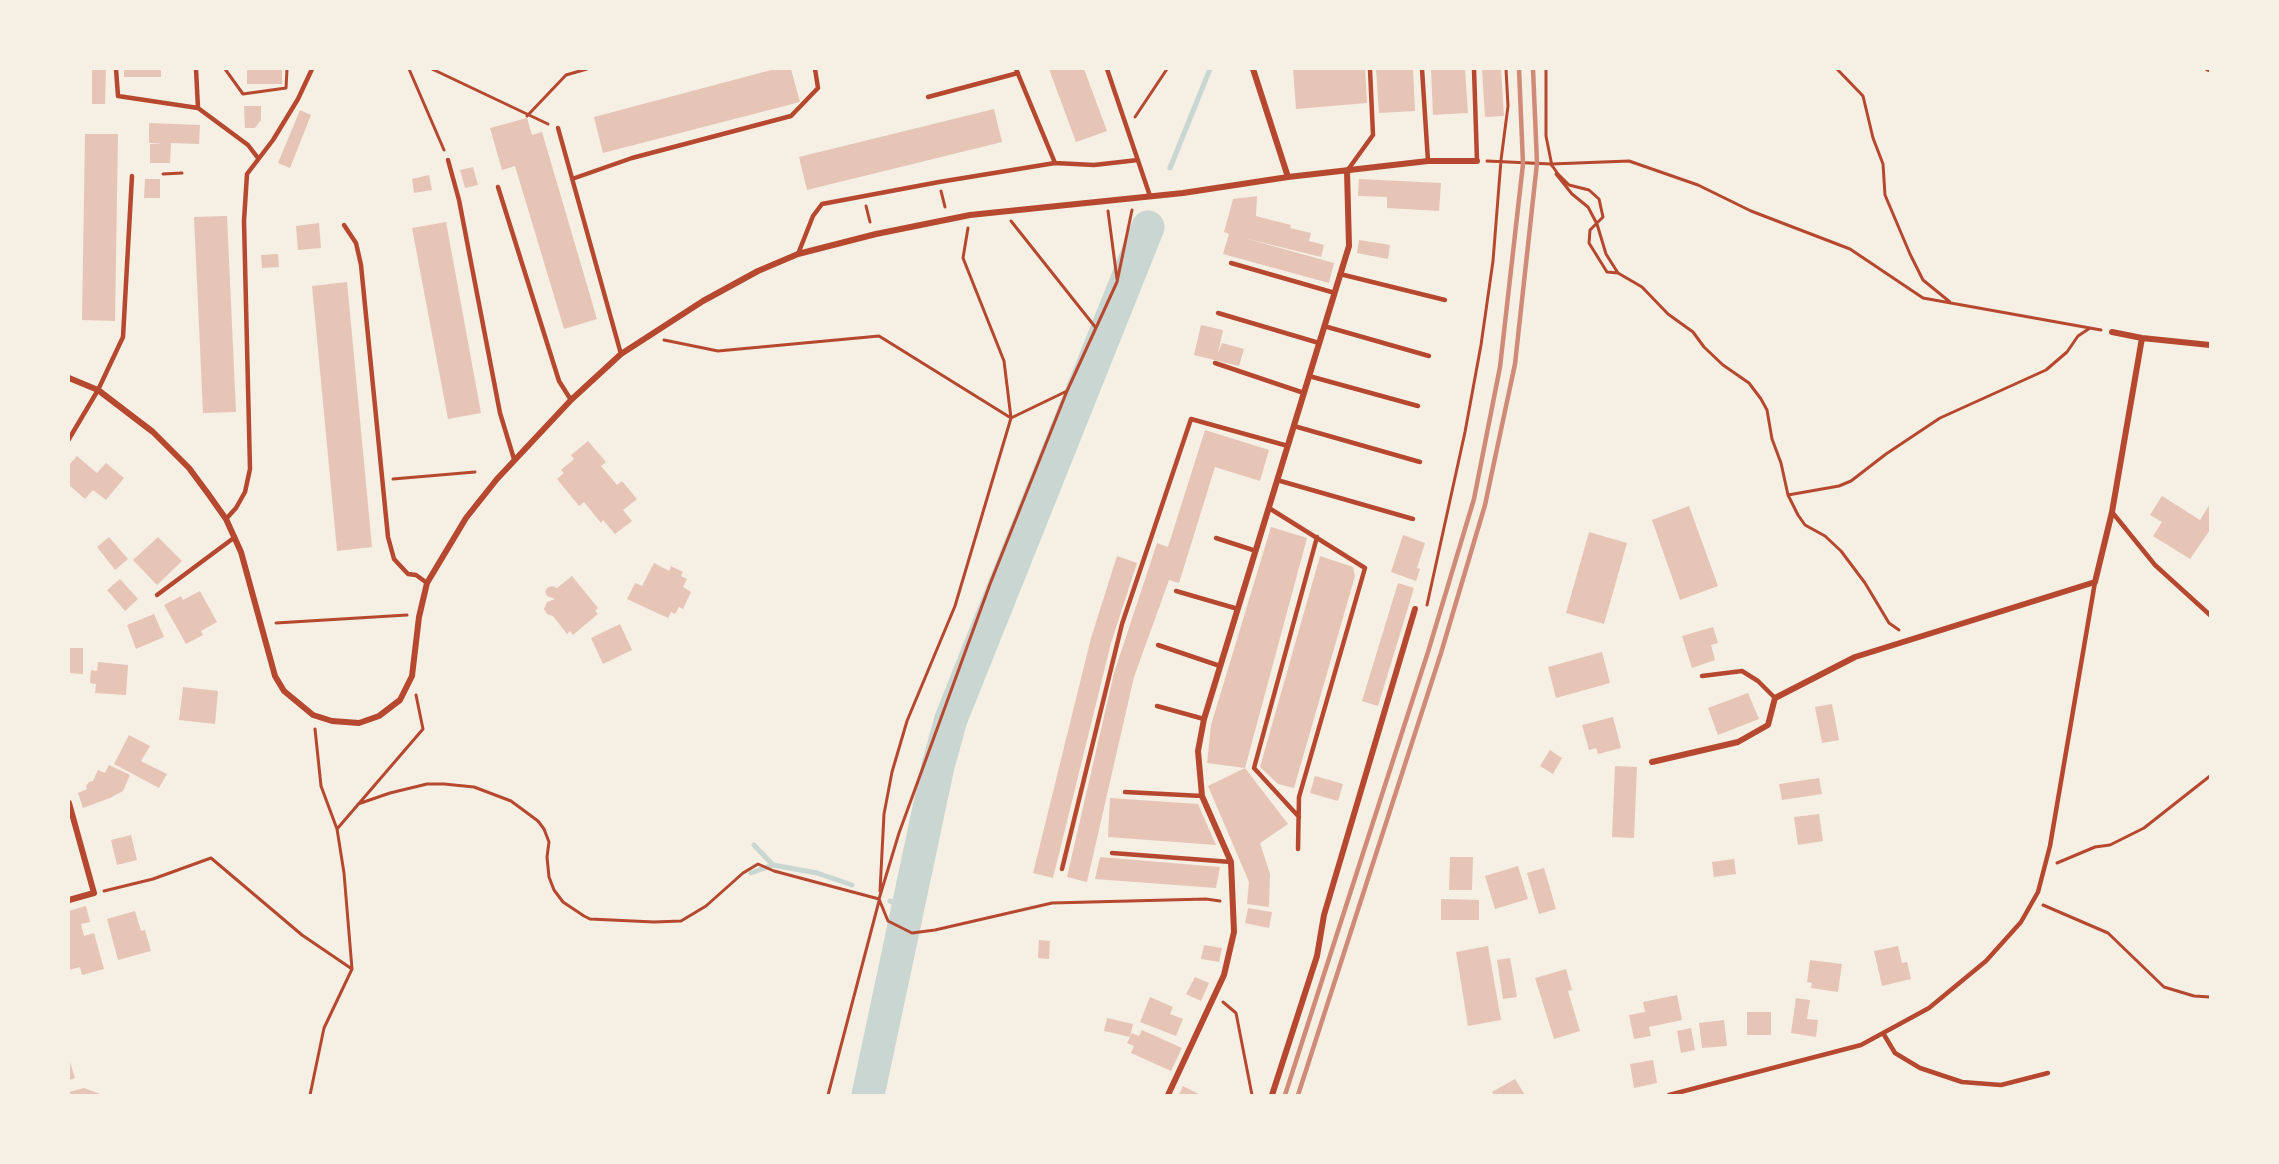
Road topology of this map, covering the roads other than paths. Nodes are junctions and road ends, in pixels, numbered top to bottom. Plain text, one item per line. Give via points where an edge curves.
1 (116, 69) edge
2 (196, 69) edge
3 (312, 69) edge
4 (815, 69) edge
5 (1107, 69) edge
6 (1253, 69) edge
7 (1370, 69) edge
8 (1422, 69) edge
9 (1474, 69) edge
10 (1017, 71) edge
11 (928, 97) dead end
12 (198, 108) junction
13 (558, 128) road end
14 (258, 158) junction
15 (448, 160) road end
16 (1137, 160) junction
17 (1477, 160) joint
18 (1428, 161) junction
19 (1055, 163) junction
20 (1347, 171) junction
21 (132, 176) dead end
22 (1288, 177) junction
23 (572, 179) junction
24 (498, 187) dead end
25 (1150, 196) junction
26 (344, 225) dead end
27 (798, 254) junction
28 (1231, 263) dead end
29 (1340, 274) junction
30 (1335, 293) junction
31 (1445, 300) dead end
32 (1218, 313) dead end
33 (1324, 326) junction
34 (2112, 332) road end
35 (2142, 338) junction
36 (1319, 344) junction
37 (2210, 345) edge
38 (621, 354) junction
39 (1429, 356) dead end
40 (1215, 363) dead end
41 (1309, 376) junction
42 (69, 378) edge
43 (98, 390) junction
44 (1304, 393) junction
45 (571, 400) junction
46 (1418, 406) dead end
47 (1294, 426) junction
48 (69, 439) edge
49 (1288, 446) junction
50 (514, 459) junction
51 (1420, 462) dead end
52 (1277, 480) junction
53 (1269, 508) junction
54 (2112, 512) junction
55 (226, 519) junction
56 (1413, 519) dead end
57 (235, 537) junction
58 (1317, 537) junction
59 (1216, 538) dead end
60 (1256, 551) junction
61 (2095, 582) junction
62 (427, 583) junction
63 (1176, 591) dead end
64 (157, 595) dead end
65 (1238, 609) junction
66 (1415, 609) dead end
67 (2210, 615) edge
68 (1158, 645) dead end
69 (1220, 666) junction
70 (1702, 676) dead end
71 (1774, 698) junction
72 (1157, 706) dead end
73 (1204, 719) junction
74 (1652, 762) dead end
75 (1125, 792) dead end
76 (1202, 796) junction
77 (69, 803) edge
78 (1299, 818) junction
79 (1298, 849) dead end
80 (1112, 853) dead end
81 (1231, 862) junction
82 (1062, 869) dead end
83 (69, 900) edge
84 (1882, 1033) junction
85 (2048, 1073) dead end
86 (1168, 1095) edge
87 (1272, 1095) edge
88 (1669, 1095) edge

1 - 12 lane via 118,96
2 - 12 lane
3 - 14 lane via 273,140
4 - 23 lane via 818,88 792,116 632,158
5 - 16 lane
6 - 22 street
7 - 20 lane via 1373,135
8 - 18 lane
9 - 17 lane
10 - 11 lane
10 - 19 lane
12 - 14 lane via 248,145
13 - 23 lane
14 - 55 lane via 247,174 244,221 249,469 245,492
15 - 50 lane via 500,413
16 - 19 lane via 1094,165
16 - 25 lane
17 - 18 street
18 - 20 street
19 - 27 lane via 822,204
20 - 22 street
20 - 29 street via 1349,246
21 - 43 lane via 123,337
22 - 25 street
23 - 38 lane
24 - 45 lane via 559,381
25 - 27 street via 970,215
26 - 62 lane via 356,243 361,265 387,537 394,559 408,574
27 - 38 street via 712,296
28 - 30 lane
29 - 30 street
29 - 31 lane
30 - 33 street
32 - 36 lane
33 - 36 street
33 - 39 lane
34 - 35 street
35 - 37 street
35 - 54 street
36 - 41 street
38 - 45 street
40 - 44 lane
41 - 44 street
41 - 46 lane
42 - 43 street
43 - 48 lane
43 - 55 street via 189,468
44 - 47 street
45 - 50 street
47 - 49 street
47 - 51 lane
49 - 52 street
49 - 82 lane via 1191,418 1122,624
50 - 62 street via 466,518
52 - 53 street
52 - 56 lane
53 - 58 lane
53 - 60 street
54 - 61 street
54 - 67 lane via 2155,565
55 - 57 street
57 - 62 street via 275,676 284,691 313,715 332,721 359,723 380,716 400,700 412,676
57 - 64 lane
58 - 78 lane via 1254,768
58 - 78 lane via 1365,568 1299,797
59 - 60 lane
60 - 65 street
61 - 71 street via 1855,657
61 - 84 lane via 2050,846 2038,892 2021,922 1986,962 1929,1008
63 - 65 lane
65 - 69 street
66 - 87 street via 1324,915 1317,956
68 - 69 lane
69 - 73 street
70 - 71 lane via 1742,671
71 - 74 street via 1768,725 1738,742
72 - 73 lane
73 - 76 street via 1198,752
75 - 76 lane
76 - 81 street
77 - 83 street via 94,893
78 - 79 lane
80 - 81 lane
81 - 86 street via 1234,932 1224,975
84 - 85 lane via 1895,1053 1920,1068 1962,1082 2001,1085
84 - 88 lane via 1860,1045

